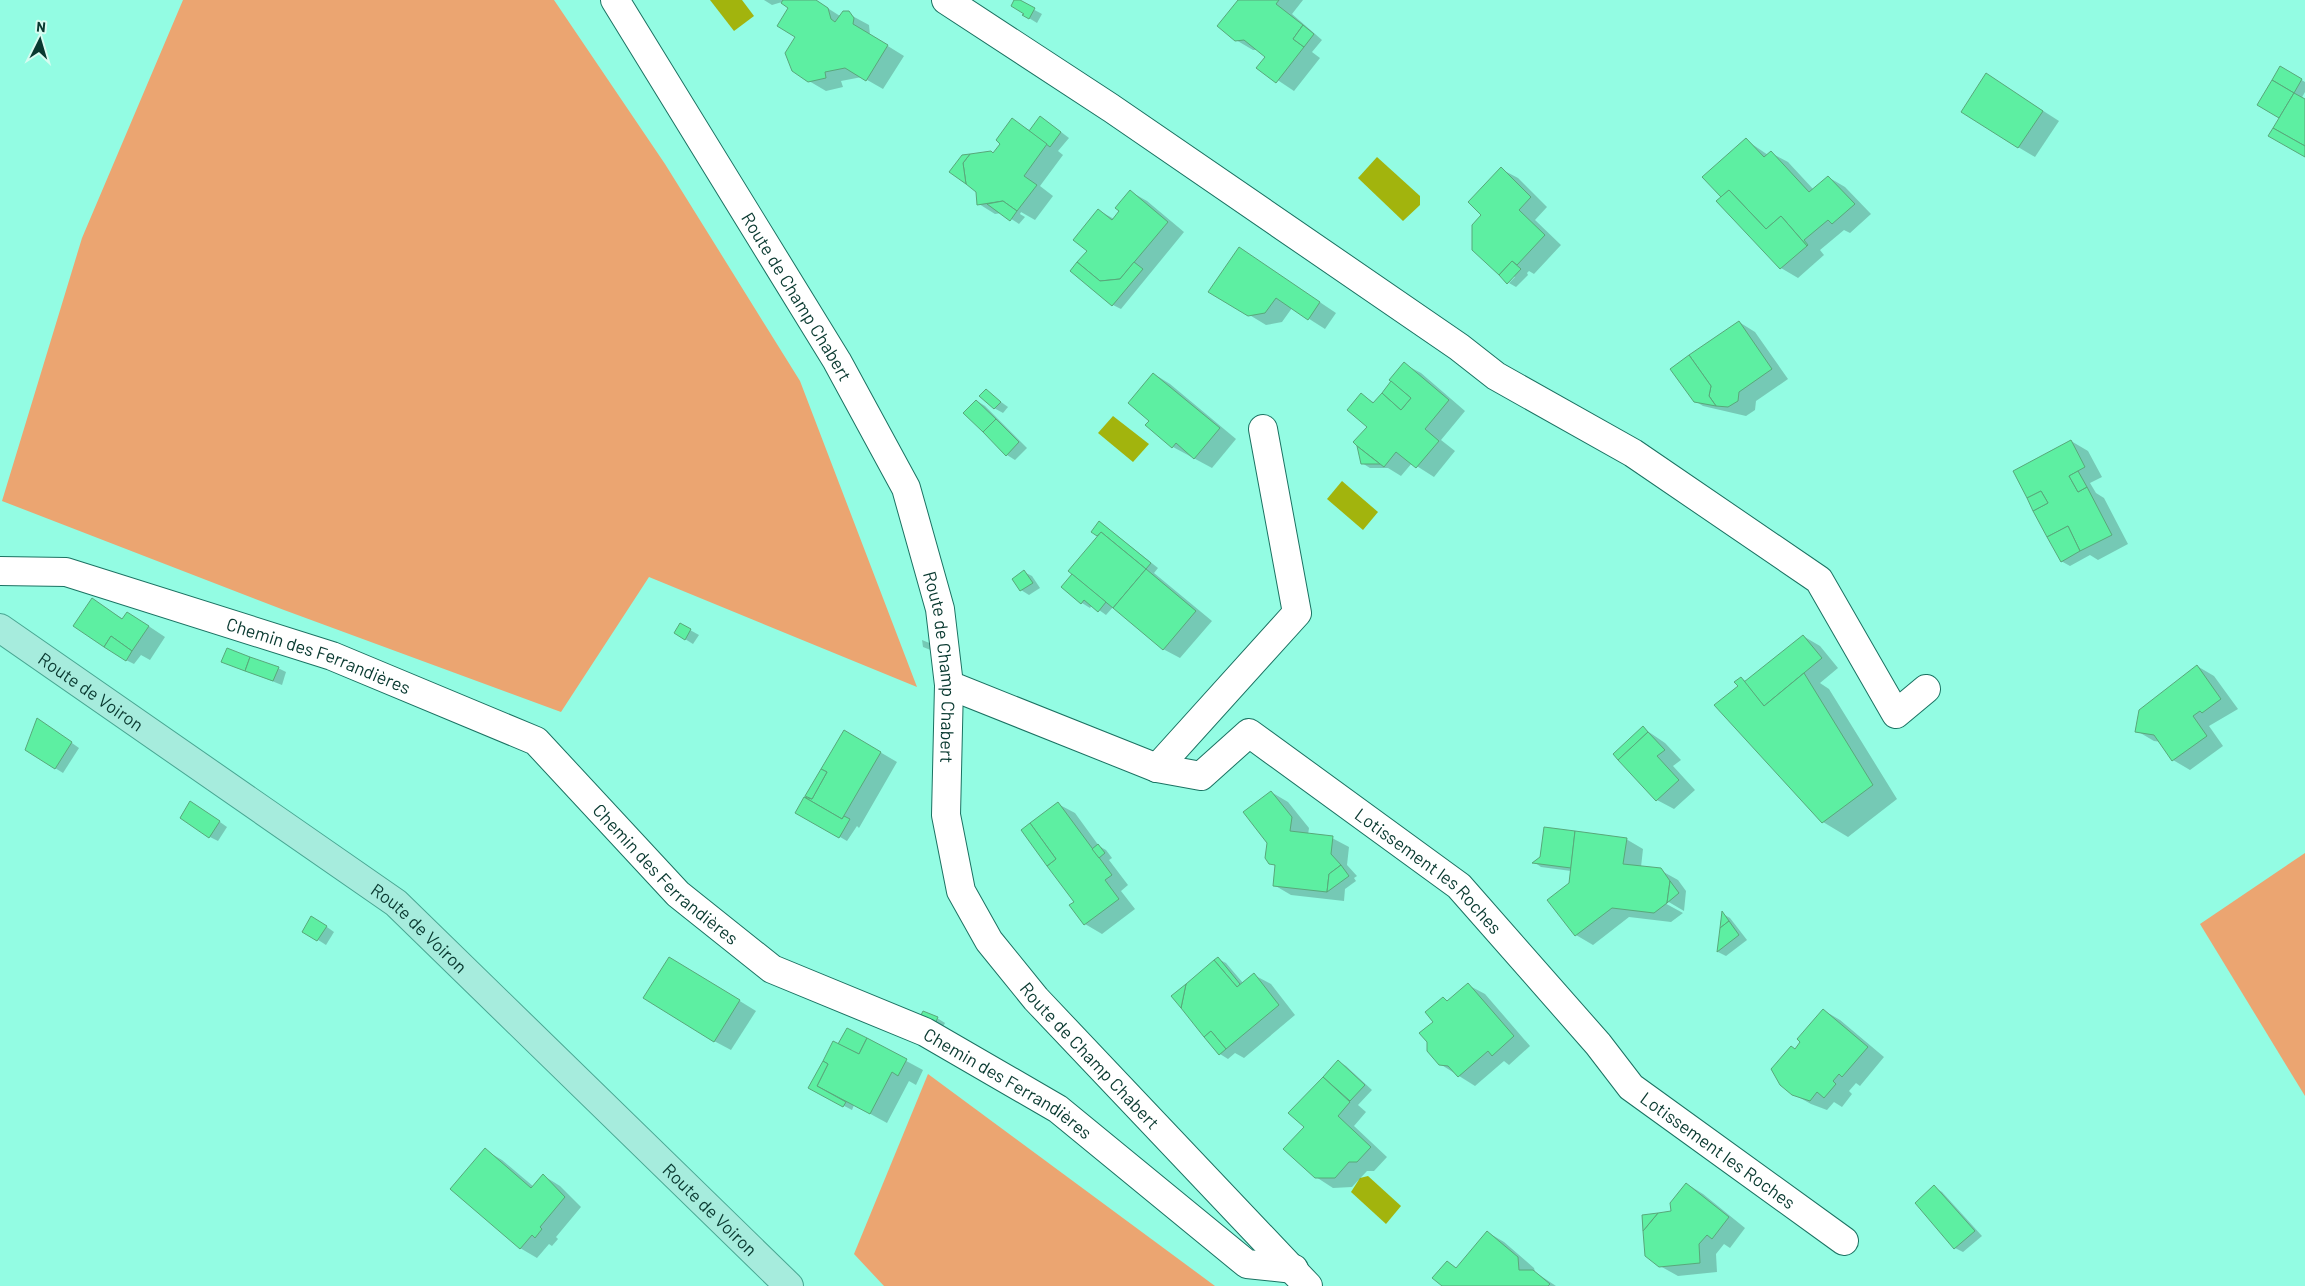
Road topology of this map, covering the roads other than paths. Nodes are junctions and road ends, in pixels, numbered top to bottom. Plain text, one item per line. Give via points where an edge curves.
1 (615, 0) edge
2 (946, 0) edge
3 (1263, 429) dead end
4 (0, 571) edge
5 (0, 628) edge
6 (949, 685) junction
7 (1926, 689) dead end
8 (1157, 768) junction
9 (1844, 1241) dead end
10 (1301, 1278) edge
11 (789, 1286) edge

1 - 6 street, Route de Champ Chabert via 837,361 906,488 940,609
2 - 7 street via 1119,114 1459,347 1496,376 1633,453 1819,580 1896,714
3 - 8 street via 1297,613
4 - 10 street, Chemin des Ferrandières via 66,572 332,656 536,741 678,894 772,969 933,1037 1058,1110 1247,1264
5 - 11 main road, Route de Voiron via 396,903
6 - 8 street, Lotissement les Roches
6 - 10 street, Route de Champ Chabert via 946,815 961,892 990,941 1036,999
8 - 9 street, Lotissement les Roches via 1201,776 1249,733 1458,886 1598,1044 1631,1087

